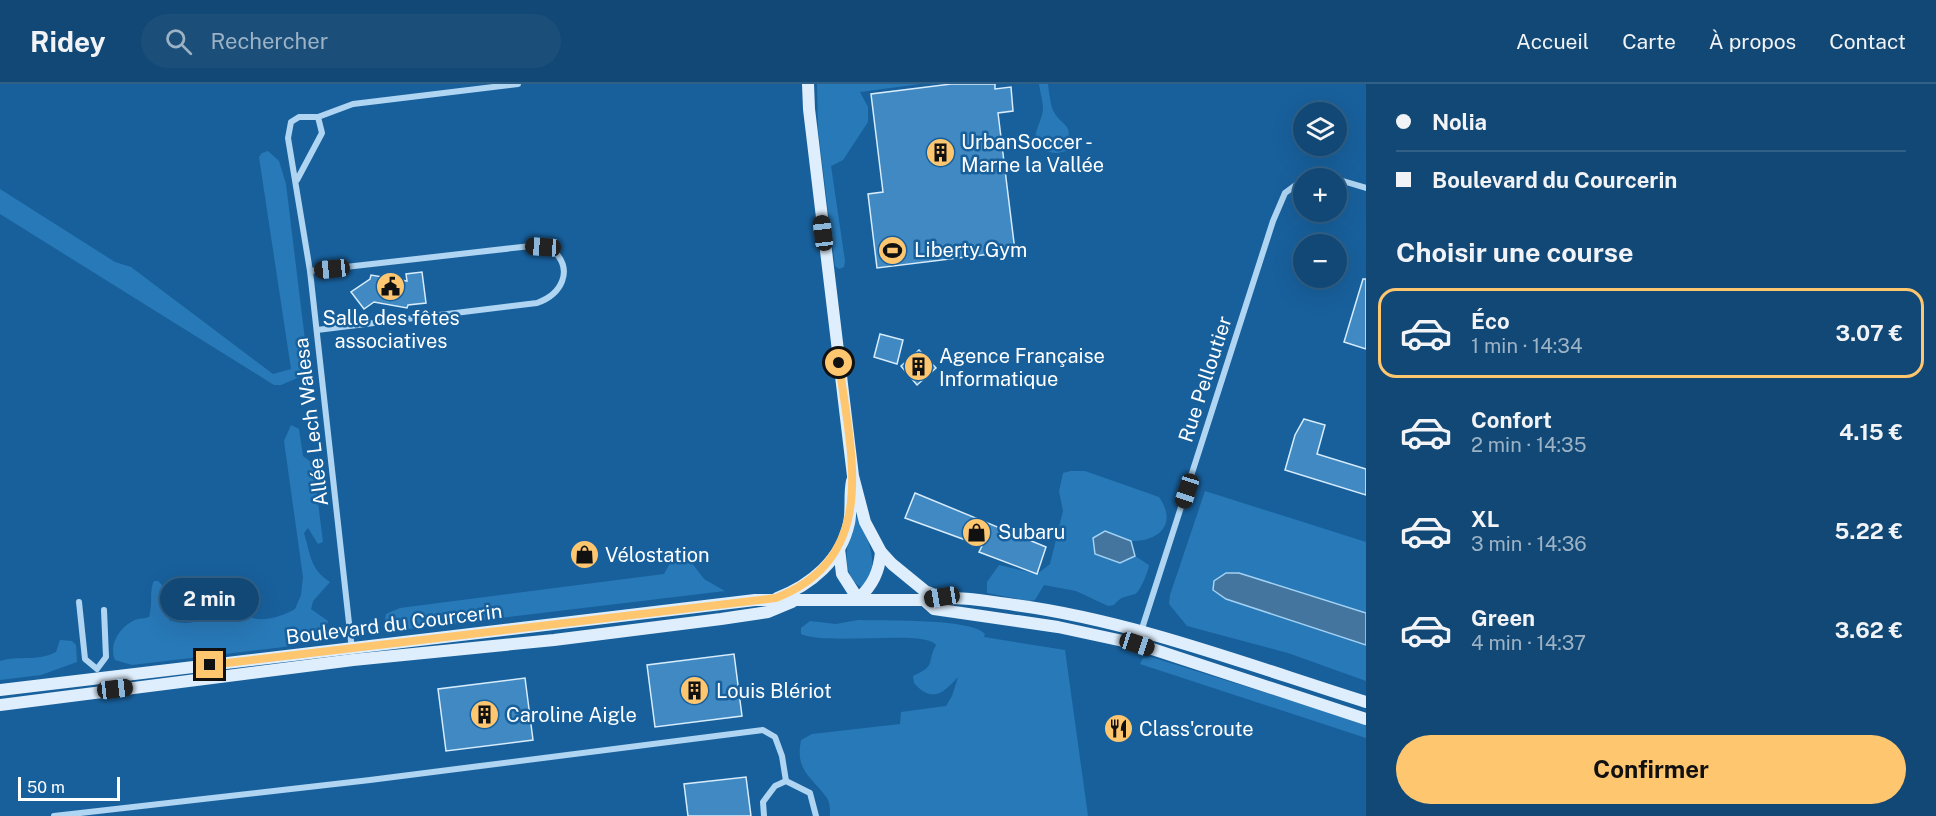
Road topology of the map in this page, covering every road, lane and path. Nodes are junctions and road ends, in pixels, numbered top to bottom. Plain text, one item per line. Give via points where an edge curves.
1 (518, 84) edge
2 (808, 84) edge
3 (318, 117) junction
4 (297, 180) junction
5 (1347, 182) edge
6 (1293, 187) edge
7 (1366, 188) edge
8 (310, 271) junction
9 (317, 330) junction
10 (853, 476) junction
11 (839, 549) junction
12 (881, 552) junction
13 (942, 597) junction
14 (776, 598) junction
15 (858, 599) junction
16 (924, 600) junction
17 (79, 602) dead end
18 (792, 602) junction
19 (104, 610) dead end
20 (1139, 638) junction
21 (352, 654) junction
22 (99, 674) junction
23 (0, 690) edge
24 (92, 692) junction
25 (1366, 702) edge
26 (0, 705) edge
27 (1366, 719) edge
28 (786, 781) junction
29 (54, 816) edge
30 (764, 816) edge
31 (816, 816) edge

1 - 3 street, Allée Lech Walesa via 353,104
2 - 10 main road
3 - 4 street via 322,132
3 - 4 street, Allée Lech Walesa via 299,117 291,122 292,167
4 - 8 street, Allée Lech Walesa
5 - 7 street, Rue Pelloutier
6 - 20 street, Rue Pelloutier via 1285,193 1273,221
8 - 9 street, Allée Lech Walesa
8 - 9 street via 531,246 553,250 564,265 565,274 555,293 537,303
9 - 21 street, Allée Lech Walesa
10 - 11 main road via 849,523
10 - 12 main road via 865,522
11 - 14 main road via 806,584
11 - 15 main road via 842,574
12 - 13 main road via 925,591
12 - 15 main road via 873,582
13 - 16 main road, Boulevard du Courcerin
13 - 20 main road, Boulevard du Courcerin via 1035,608
14 - 18 main road, Boulevard du Courcerin
14 - 21 main road, Boulevard du Courcerin
15 - 16 main road, Boulevard du Courcerin
15 - 18 main road, Boulevard du Courcerin
16 - 20 main road, Boulevard du Courcerin via 934,609
17 - 22 street via 85,659
18 - 21 main road, Boulevard du Courcerin via 768,612 554,640
19 - 22 street via 106,657
20 - 25 main road, Boulevard du Courcerin
20 - 27 main road, Boulevard du Courcerin
21 - 22 main road, Boulevard du Courcerin
21 - 24 main road, Boulevard du Courcerin
22 - 23 main road, Boulevard du Courcerin
22 - 24 street
24 - 26 main road, Boulevard du Courcerin
28 - 29 street via 775,736 763,730
28 - 30 street via 775,786 763,801
28 - 31 street via 810,793

